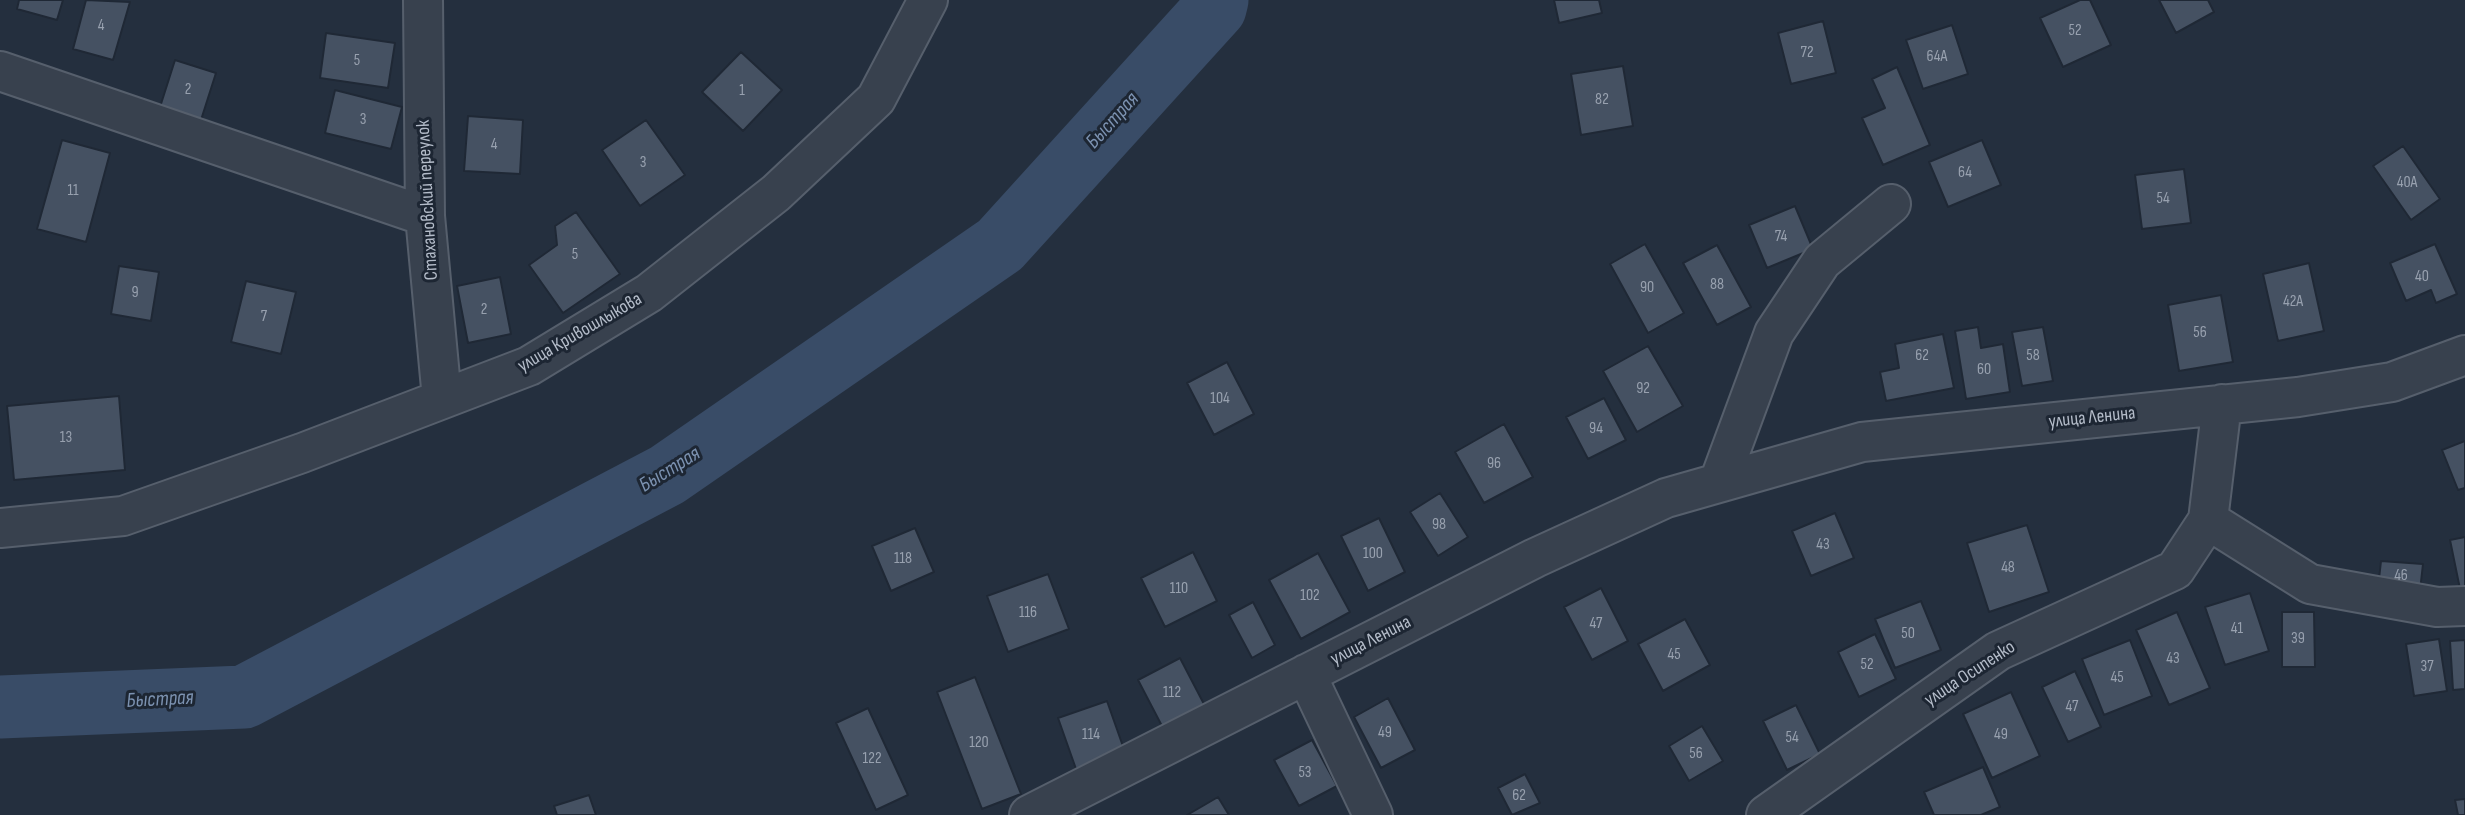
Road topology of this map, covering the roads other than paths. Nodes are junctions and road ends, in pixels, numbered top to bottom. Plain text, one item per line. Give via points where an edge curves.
1 (423, 0) edge
2 (928, 0) edge
3 (0, 71) edge
4 (1891, 204) dead end
5 (425, 216) junction
6 (2465, 355) edge
7 (443, 398) junction
8 (2222, 404) junction
9 (1719, 482) junction
10 (2208, 520) junction
11 (0, 528) edge
12 (2465, 606) edge
13 (1306, 674) junction
14 (1029, 815) edge
15 (1373, 815) edge
16 (1766, 815) edge

1 - 5 street, Стахановский переулок
2 - 7 street, улица Кривошлыкова via 876,99 776,194 649,293 529,366
3 - 5 street
4 - 9 street via 1822,261 1774,333
5 - 7 street, Стахановский переулок
6 - 8 street, улица Ленина via 2392,382
7 - 11 street, улица Кривошлыкова via 123,516
8 - 9 street, улица Ленина via 1862,442
8 - 10 street, улица Осипенко
9 - 13 street, улица Ленина via 1666,498 1546,553
10 - 12 street via 2310,583 2437,607
10 - 16 street, улица Осипенко via 2175,570 1998,651
13 - 14 street, улица Ленина
13 - 15 street

